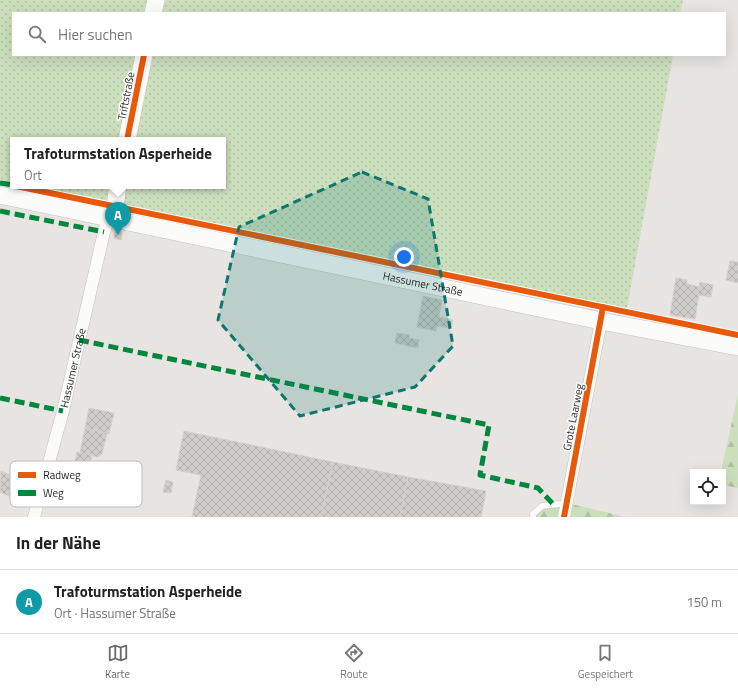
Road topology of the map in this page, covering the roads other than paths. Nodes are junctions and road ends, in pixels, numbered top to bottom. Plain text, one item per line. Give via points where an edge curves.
1 (156, 0) edge
2 (153, 12) edge
3 (144, 56) edge
4 (128, 137) edge
5 (118, 189) edge
6 (0, 195) edge
7 (109, 217) junction
8 (601, 321) junction
9 (738, 347) edge
10 (49, 461) edge
11 (567, 503) junction
12 (37, 507) edge
13 (34, 517) edge
14 (533, 517) edge
15 (564, 517) edge

1 - 2 street
3 - 4 street, Triftstraße
5 - 7 street via 115,206
6 - 7 street, Hassumer Straße
7 - 8 street, Hassumer Straße
7 - 10 street, Hassumer Straße
8 - 9 street, Hassumer Straße
8 - 11 street, Grote Laarweg
11 - 14 lane via 542,506
11 - 15 street, Grote Laarweg
12 - 13 street, Hassumer Straße

